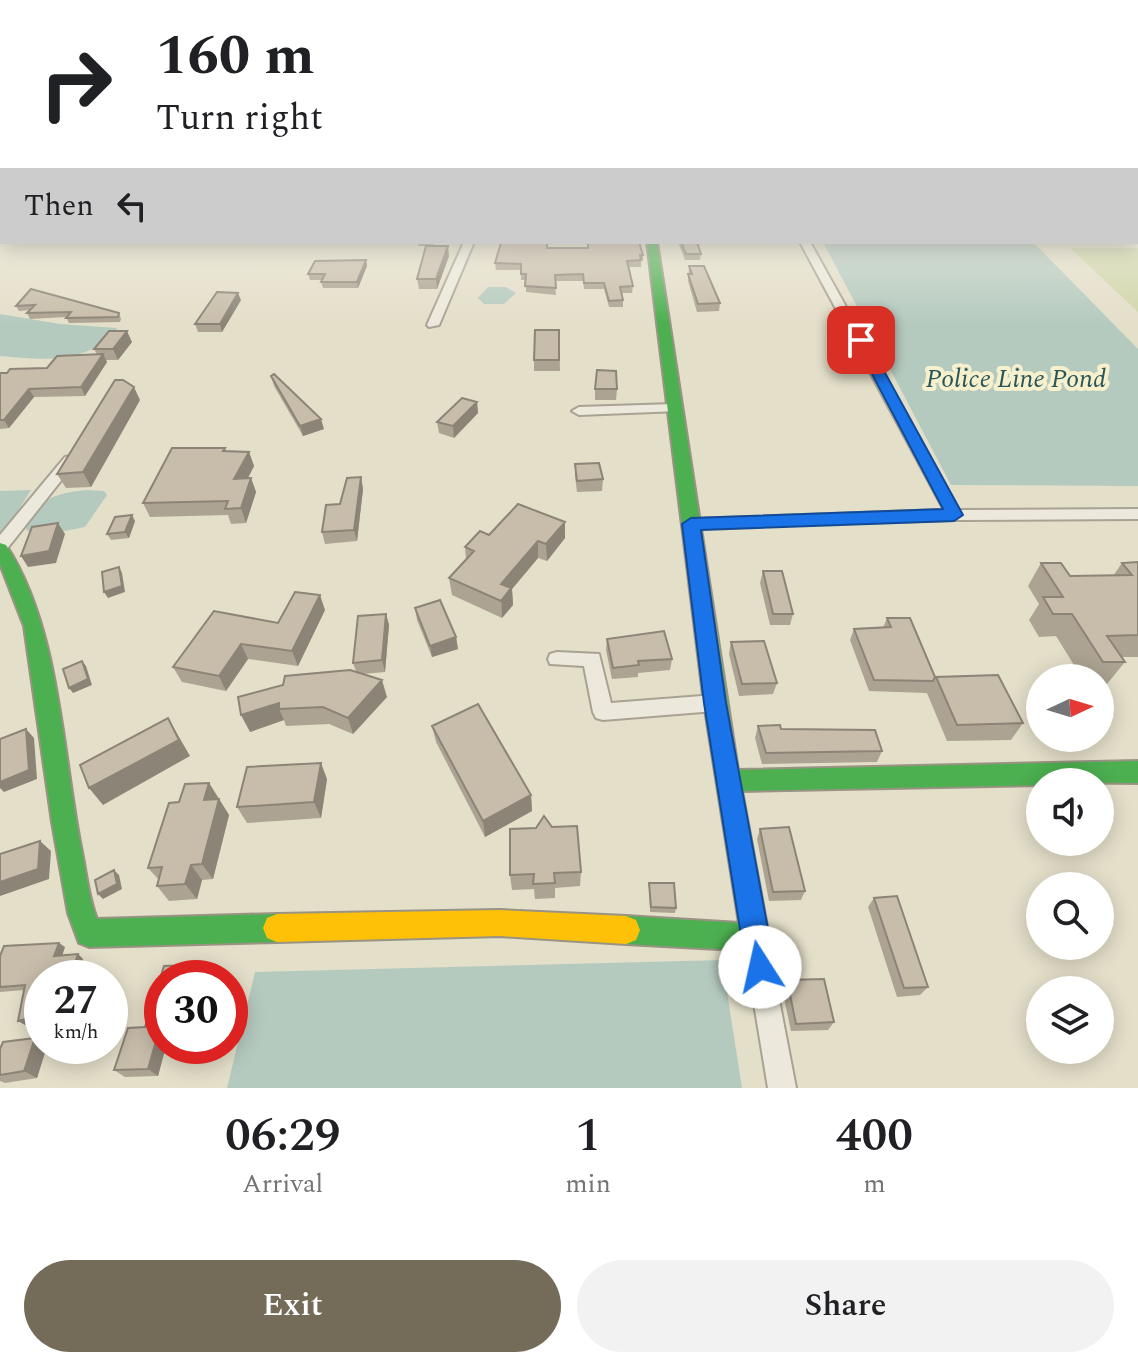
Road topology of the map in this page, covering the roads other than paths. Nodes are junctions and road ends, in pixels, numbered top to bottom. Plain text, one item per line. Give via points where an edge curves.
1 (468, 244) edge
2 (652, 244) edge
3 (806, 244) edge
4 (433, 325) dead end
5 (674, 408) junction
6 (579, 411) dead end
7 (79, 449) edge
8 (1138, 514) edge
9 (954, 515) junction
10 (691, 524) junction
11 (0, 547) edge
12 (557, 659) dead end
13 (715, 703) junction
14 (1138, 772) edge
15 (729, 781) junction
16 (755, 937) junction
17 (782, 1088) edge

1 - 4 street
2 - 5 street
3 - 9 street
5 - 6 street
5 - 10 street
7 - 11 street
8 - 9 street
9 - 10 street
10 - 13 street
11 - 16 street via 16,571 39,641 55,769 89,933 500,923
12 - 13 street via 592,659 603,712
13 - 15 street
14 - 15 street
15 - 16 street
16 - 17 street

